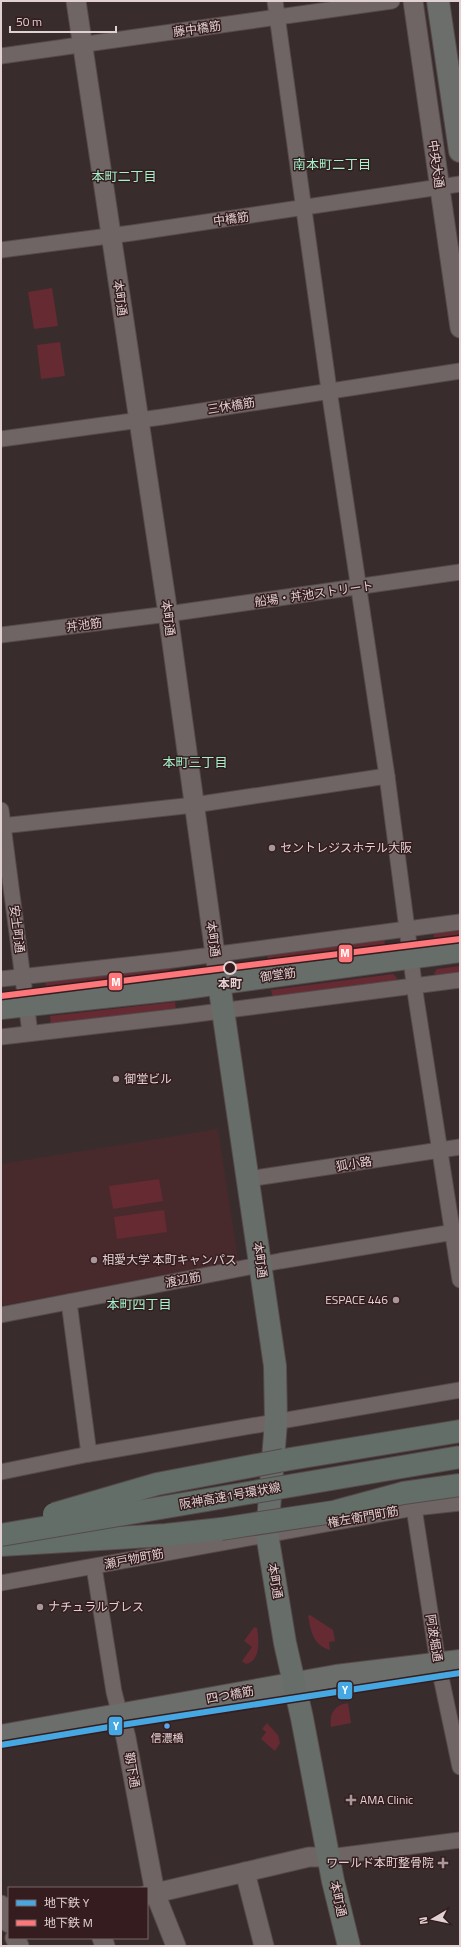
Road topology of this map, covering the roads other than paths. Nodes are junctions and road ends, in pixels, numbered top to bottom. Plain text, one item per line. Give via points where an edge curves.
1 (76, 1) edge
2 (275, 1) edge
3 (392, 1) edge
4 (413, 1) edge
5 (438, 1) edge
6 (277, 18) junction
7 (82, 44) junction
8 (1, 56) edge
9 (460, 151) edge
10 (460, 184) edge
11 (440, 187) junction
12 (303, 208) junction
13 (111, 236) junction
14 (1, 250) edge
15 (460, 328) edge
16 (460, 371) edge
17 (329, 390) junction
18 (138, 420) junction
19 (1, 439) edge
20 (460, 572) edge
21 (358, 588) junction
22 (168, 614) junction
23 (1, 635) edge
24 (387, 776) junction
25 (194, 805) junction
26 (1, 810) edge
27 (2, 826) edge
28 (460, 922) edge
29 (407, 928) junction
30 (460, 951) edge
31 (215, 954) junction
32 (410, 958) junction
33 (23, 976) junction
34 (1, 979) edge
35 (460, 980) edge
36 (219, 983) junction
37 (414, 986) junction
38 (26, 1005) junction
39 (1, 1008) edge
40 (223, 1011) junction
41 (30, 1034) junction
42 (1, 1037) edge
43 (460, 1147) edge
44 (441, 1150) junction
45 (248, 1179) junction
46 (456, 1232) edge
47 (261, 1265) junction
48 (460, 1280) edge
49 (69, 1302) junction
50 (1, 1315) edge
51 (460, 1390) edge
52 (276, 1422) junction
53 (460, 1431) edge
54 (89, 1454) junction
55 (460, 1457) edge
56 (1, 1472) edge
57 (460, 1476) edge
58 (460, 1485) edge
59 (237, 1495) junction
60 (460, 1504) edge
61 (414, 1508) junction
62 (1, 1529) edge
63 (267, 1534) junction
64 (1, 1535) edge
65 (1, 1545) edge
66 (94, 1567) junction
67 (1, 1583) edge
68 (460, 1661) edge
69 (438, 1663) junction
70 (295, 1683) junction
71 (120, 1715) junction
72 (1, 1736) edge
73 (460, 1767) edge
74 (460, 1840) edge
75 (329, 1857) junction
76 (245, 1872) junction
77 (151, 1894) edge
78 (1, 1905) edge
79 (8, 1922) edge
80 (176, 1946) edge
81 (264, 1946) edge
82 (349, 1946) edge

1 - 7 street, 本町通
2 - 6 street
3 - 6 street, 藤中橋筋
4 - 11 street, 中央大通
5 - 9 main road
6 - 7 street, 藤中橋筋
6 - 12 street
7 - 8 street, 藤中橋筋
7 - 13 street, 本町通
10 - 11 street, 中橋筋
11 - 12 street, 中橋筋
11 - 15 street, 中央大通
12 - 13 street, 中橋筋
12 - 17 street
13 - 14 street, 中橋筋
13 - 18 street, 本町通
16 - 17 street, 三休橋筋
17 - 18 street, 三休橋筋
17 - 21 street
18 - 19 street, 三休橋筋
18 - 22 street, 本町通
20 - 21 street, 船場・丼池ストリート
21 - 22 street, 船場・丼池ストリート
21 - 24 street
22 - 23 street, 丼池筋
22 - 25 street, 本町通
24 - 25 street
24 - 29 street
25 - 27 street
25 - 31 street, 本町通
26 - 27 street, 安土町通
27 - 33 street, 安土町通
28 - 29 street
29 - 31 street
29 - 32 street
30 - 32 highway, 御堂筋
31 - 33 street
31 - 36 street, 本町通
32 - 36 highway, 御堂筋
32 - 37 street
33 - 34 street
33 - 38 street, 安土町通
35 - 37 street
36 - 38 highway, 御堂筋
36 - 40 highway, 本町通
37 - 40 street
37 - 44 street
38 - 39 highway, 御堂筋
38 - 41 street, 安土町通
40 - 41 street
40 - 45 highway, 本町通
41 - 42 street
43 - 44 street, 狐小路
44 - 45 street, 狐小路
44 - 46 street
45 - 47 highway, 本町通
46 - 47 street, 渡辺筋
46 - 48 street
47 - 49 street, 渡辺筋
47 - 52 highway, 本町通 via 275,1366
49 - 50 street, 渡辺筋
49 - 54 street
51 - 52 street
52 - 54 street
52 - 63 highway, 本町通
53 - 62 highway, bridge via 157,1484
54 - 56 street
55 - 59 highway, 阪神高速1号環状線, bridge
57 - 59 highway, bridge
58 - 65 highway, bridge via 403,1493 333,1512 221,1529
59 - 64 highway, 阪神高速1号環状線, bridge
60 - 61 street, 権左衛門町筋
61 - 63 street, 権左衛門町筋
61 - 69 street, 阿波堀通
63 - 66 street, 瀬戸物町筋
63 - 70 highway, 本町通 via 285,1643
66 - 67 street, 瀬戸物町筋
66 - 71 street, 靱下通
68 - 69 main road, 四つ橋筋
69 - 70 main road, 四つ橋筋
69 - 73 street, 阿波堀通
70 - 71 main road, 四つ橋筋
70 - 75 highway, 本町通
71 - 72 main road, 四つ橋筋
71 - 77 street, 靱下通
74 - 75 street
75 - 76 street via 309,1857
75 - 82 highway, 本町通
76 - 77 street
76 - 81 street
77 - 80 street, 靱下通
78 - 79 street

